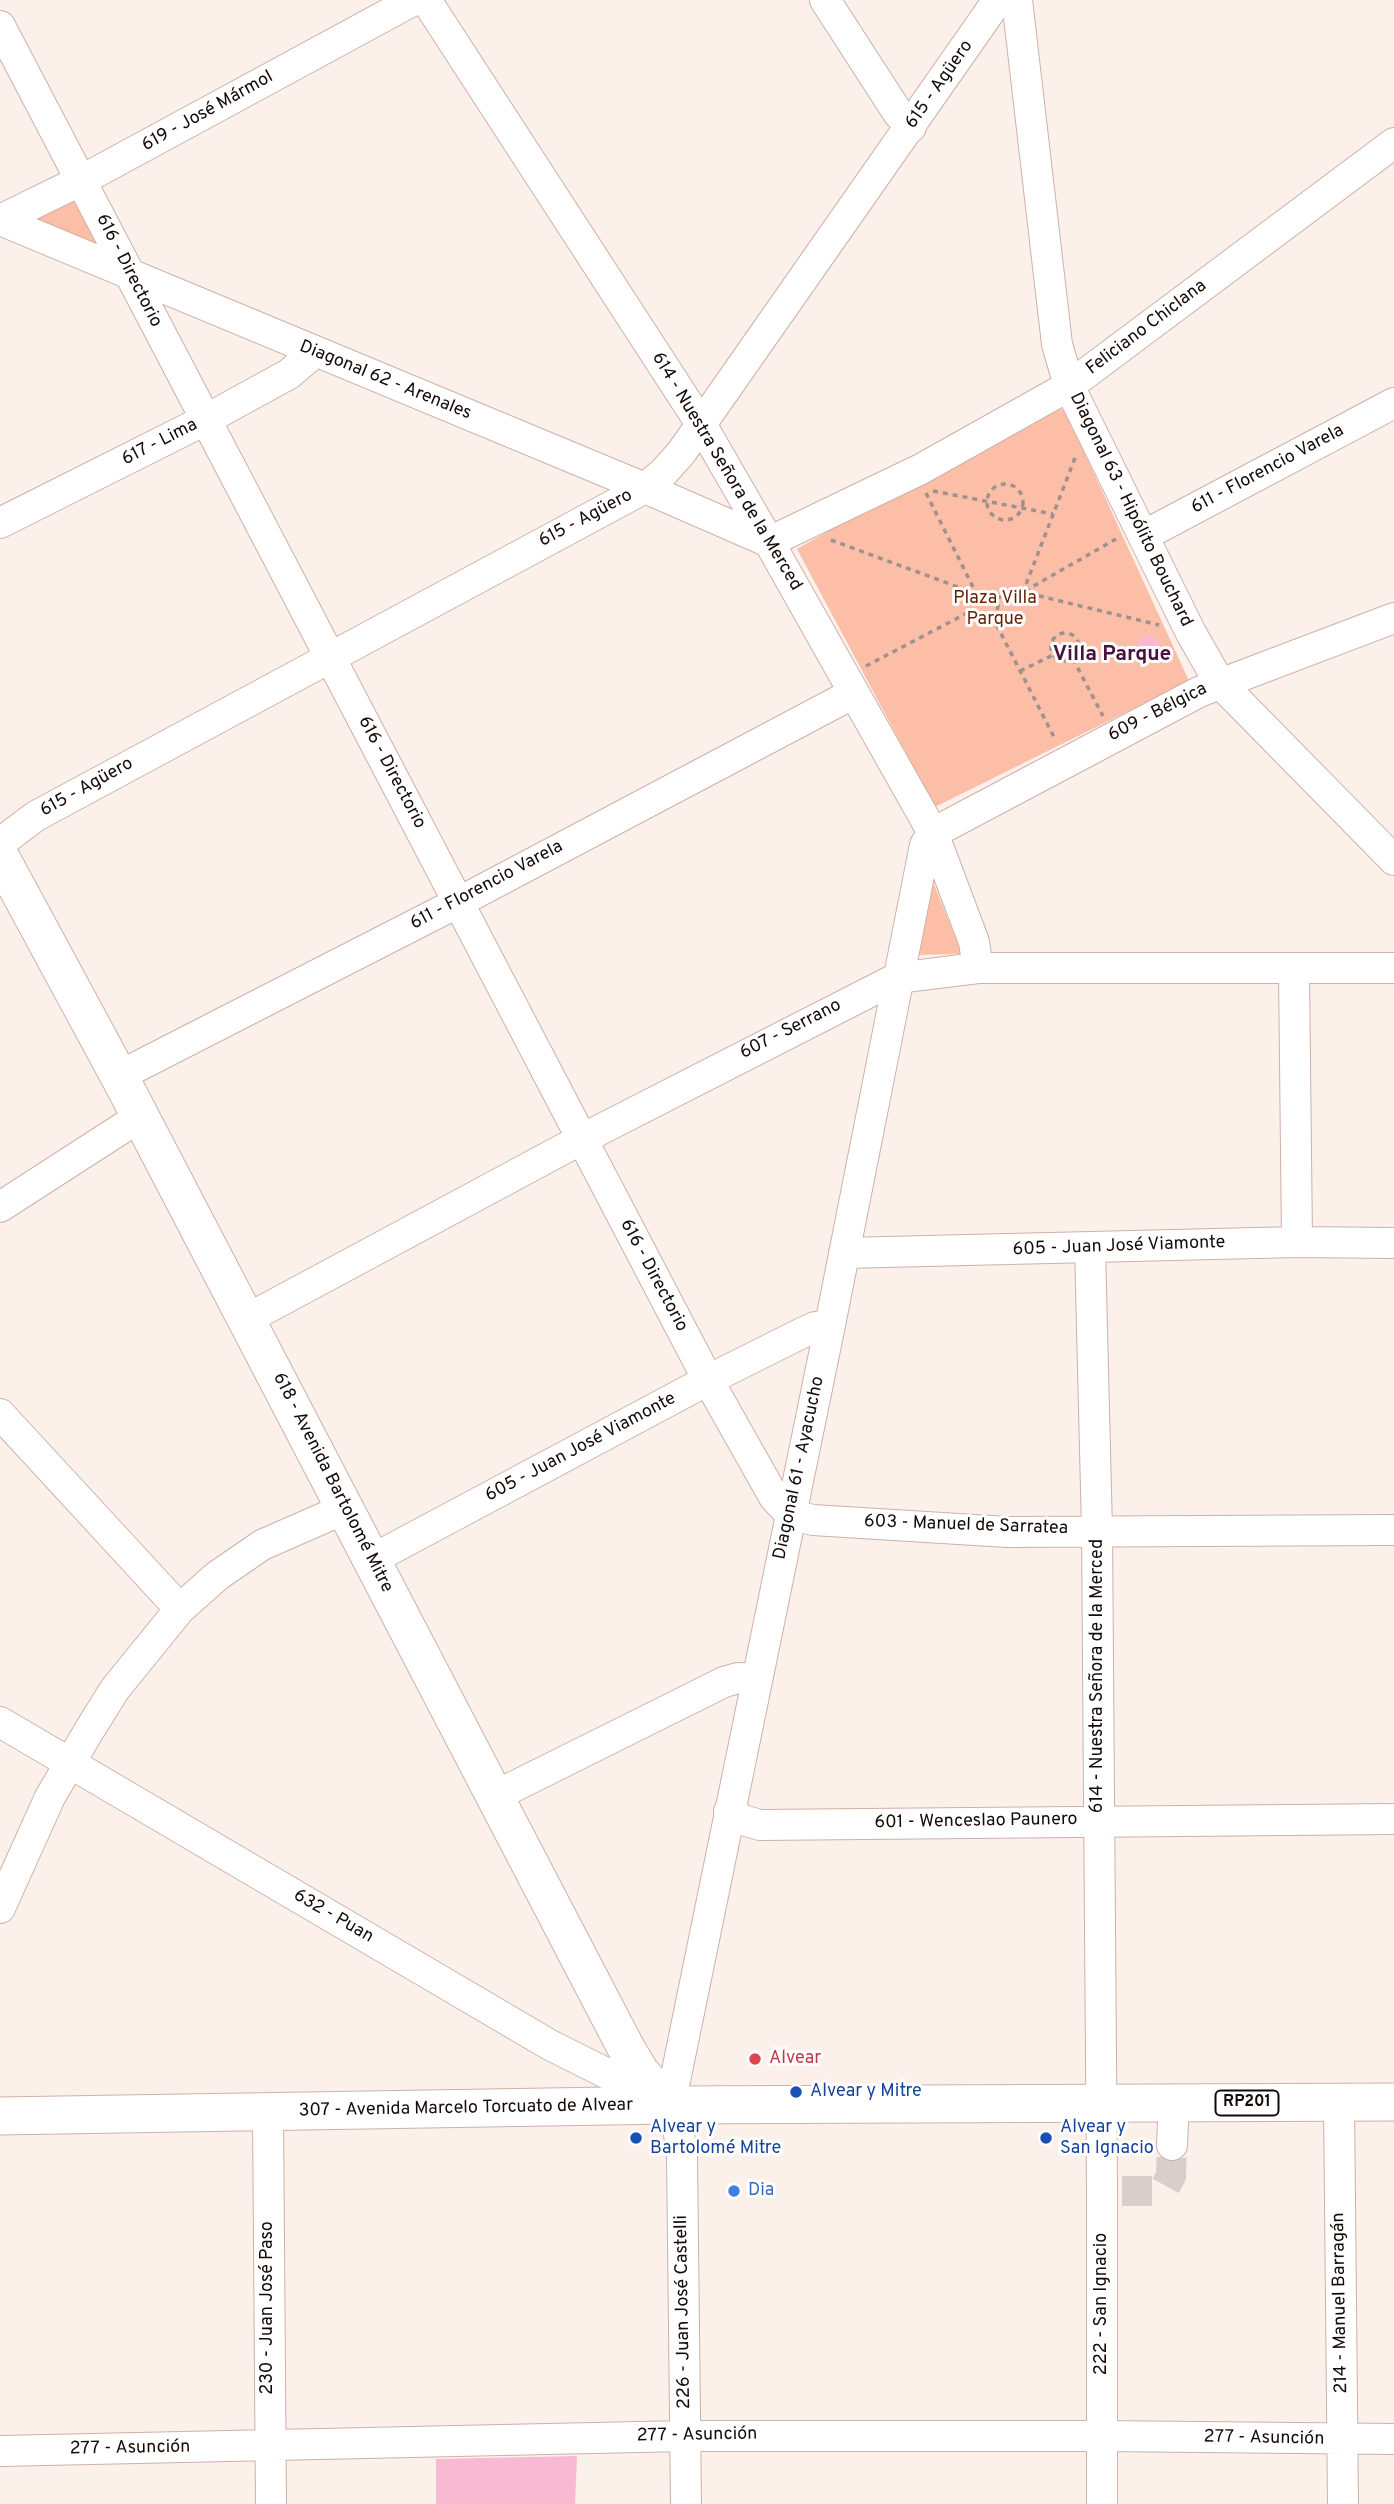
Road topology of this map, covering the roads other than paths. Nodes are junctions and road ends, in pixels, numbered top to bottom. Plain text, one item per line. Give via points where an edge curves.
1 (414, 0) edge
2 (425, 0) edge
3 (825, 0) edge
4 (998, 0) edge
5 (1017, 0) edge
6 (0, 26) edge
7 (911, 127) junction
8 (1394, 143) edge
9 (82, 180) junction
10 (0, 220) edge
11 (128, 274) junction
12 (315, 352) junction
13 (1069, 386) junction
14 (1394, 403) edge
15 (205, 420) junction
16 (701, 424) junction
17 (645, 488) junction
18 (0, 523) edge
19 (1141, 531) junction
20 (769, 542) junction
21 (1394, 618) edge
22 (330, 656) junction
23 (1219, 682) junction
24 (850, 685) junction
25 (933, 833) junction
26 (0, 843) edge
27 (0, 856) edge
28 (1394, 860) edge
29 (459, 902) junction
30 (978, 968) junction
31 (1394, 968) edge
32 (1294, 970) junction
33 (897, 978) junction
34 (120, 1076) junction
35 (141, 1116) junction
36 (580, 1140) junction
37 (0, 1207) edge
38 (1297, 1242) junction
39 (1394, 1243) edge
40 (1090, 1248) junction
41 (844, 1254) junction
42 (247, 1320) junction
43 (830, 1325) junction
44 (708, 1380) junction
45 (0, 1414) edge
46 (344, 1508) junction
47 (791, 1515) junction
48 (1097, 1530) junction
49 (1394, 1530) edge
50 (372, 1560) junction
51 (180, 1609) junction
52 (756, 1679) junction
53 (0, 1722) edge
54 (69, 1763) junction
55 (495, 1796) junction
56 (729, 1811) junction
57 (1394, 1819) edge
58 (1099, 1820) junction
59 (0, 1908) edge
60 (1394, 2102) edge
61 (1339, 2112) junction
62 (673, 2113) junction
63 (1101, 2114) junction
64 (0, 2116) edge
65 (268, 2120) junction
66 (1394, 2122) edge
67 (0, 2132) edge
68 (685, 2436) junction
69 (1101, 2436) junction
70 (1343, 2440) junction
71 (1394, 2440) edge
72 (269, 2446) junction
73 (0, 2451) edge
74 (271, 2504) edge
75 (685, 2504) edge
76 (1102, 2504) edge
77 (1343, 2504) edge

1 - 9 street, 619 - José Mármol
2 - 16 street, 614 - Nuestra Señora de la Merced
3 - 7 street
4 - 7 street, 615 - Agüero
5 - 13 street, Diagonal 63 - Hipólito Bouchard via 1057,344
6 - 9 street, 616 - Directorio
7 - 16 street, 615 - Agüero
8 - 13 street, Feliciano Chiclana
9 - 10 street, 619 - José Mármol
9 - 11 street, 616 - Directorio
10 - 11 street, Diagonal 62 - Arenales
11 - 12 street, Diagonal 62 - Arenales
11 - 15 street, 616 - Directorio
12 - 15 street, 617 - Lima via 289,374
12 - 17 street, Diagonal 62 - Arenales
13 - 19 street, Diagonal 63 - Hipólito Bouchard
13 - 20 street, Feliciano Chiclana via 921,468
14 - 19 street, 611 - Florencio Varela
15 - 18 street, 617 - Lima
15 - 22 street, 616 - Directorio
16 - 17 street, 615 - Agüero via 681,453
16 - 20 street, 614 - Nuestra Señora de la Merced
17 - 20 street, Diagonal 62 - Arenales
17 - 22 street, 615 - Agüero
19 - 23 street, Diagonal 63 - Hipólito Bouchard
20 - 24 street, 614 - Nuestra Señora de la Merced
21 - 23 street, 609 - Bélgica
22 - 26 street, 615 - Agüero via 36,816
22 - 29 street, 616 - Directorio
23 - 25 street, 609 - Bélgica
23 - 28 street, Diagonal 63 - Hipólito Bouchard
24 - 25 street, 614 - Nuestra Señora de la Merced
24 - 29 street, 611 - Florencio Varela
25 - 30 street, 614 - Nuestra Señora de la Merced via 974,942
25 - 33 street, Diagonal 61 - Ayacucho via 925,845
27 - 34 main road, 618 - Avenida Bartolomé Mitre
29 - 34 street, 611 - Florencio Varela
29 - 36 street, 616 - Directorio
30 - 32 street, 607 - Serrano
30 - 33 street, 607 - Serrano
31 - 32 street, 607 - Serrano
32 - 38 street
33 - 36 street, 607 - Serrano
33 - 41 street, Diagonal 61 - Ayacucho
34 - 35 main road, 618 - Avenida Bartolomé Mitre
35 - 37 street
35 - 42 main road, 618 - Avenida Bartolomé Mitre
36 - 42 street, 607 - Serrano
36 - 44 street, 616 - Directorio
38 - 39 street, 605 - Juan José Viamonte
38 - 40 street, 605 - Juan José Viamonte
40 - 41 street, 605 - Juan José Viamonte
40 - 48 street, 614 - Nuestra Señora de la Merced
41 - 43 street, Diagonal 61 - Ayacucho
42 - 46 main road, 618 - Avenida Bartolomé Mitre
43 - 44 street, 605 - Juan José Viamonte via 814,1327
43 - 47 street, Diagonal 61 - Ayacucho
44 - 47 street, 616 - Directorio via 774,1497
44 - 50 street, 605 - Juan José Viamonte
45 - 51 street
46 - 50 main road, 618 - Avenida Bartolomé Mitre
46 - 51 street via 262,1545
47 - 48 street, 603 - Manuel de Sarratea via 1007,1532
47 - 52 street, Diagonal 61 - Ayacucho
48 - 49 street, 603 - Manuel de Sarratea
48 - 58 street, 614 - Nuestra Señora de la Merced
50 - 55 main road, 618 - Avenida Bartolomé Mitre
51 - 54 street via 115,1689
52 - 55 street via 724,1682
52 - 56 street, Diagonal 61 - Ayacucho
53 - 54 street, 632 - Puan
54 - 59 street
54 - 62 street, 632 - Puan
55 - 62 main road, 618 - Avenida Bartolomé Mitre via 626,2048
56 - 58 street, 601 - Wenceslao Paunero via 760,1825
56 - 62 street, Diagonal 61 - Ayacucho
57 - 58 street, 601 - Wenceslao Paunero
58 - 63 street, 614 - Nuestra Señora de la Merced
60 - 61 main road, 307 - Avenida Marcelo Torcuato de Alvear / RP201
61 - 63 main road, 307 - Avenida Marcelo Torcuato de Alvear / RP201
61 - 63 main road, 307 - Avenida Marcelo Torcuato de Alvear / RP201 via 1172,2134
61 - 66 main road, 307 - Avenida Marcelo Torcuato de Alvear / RP201
61 - 70 street, 214 - Manuel Barragán
62 - 63 main road, 307 - Avenida Marcelo Torcuato de Alvear / RP201
62 - 65 main road, 307 - Avenida Marcelo Torcuato de Alvear
62 - 68 street, 226 - Juan José Castelli via 682,2154
63 - 69 street, 222 - San Ignacio via 1112,2191
64 - 65 main road, 307 - Avenida Marcelo Torcuato de Alvear
65 - 67 main road, 307 - Avenida Marcelo Torcuato de Alvear
65 - 72 street, 230 - Juan José Paso
68 - 69 street, 277 - Asunción
68 - 72 street, 277 - Asunción
68 - 75 street, 226 - Juan José Castelli
69 - 70 street, 277 - Asunción
69 - 76 street, 222 - San Ignacio
70 - 71 street, 277 - Asunción
70 - 77 street, 214 - Manuel Barragán
72 - 73 street, 277 - Asunción
72 - 74 street, 230 - Juan José Paso

